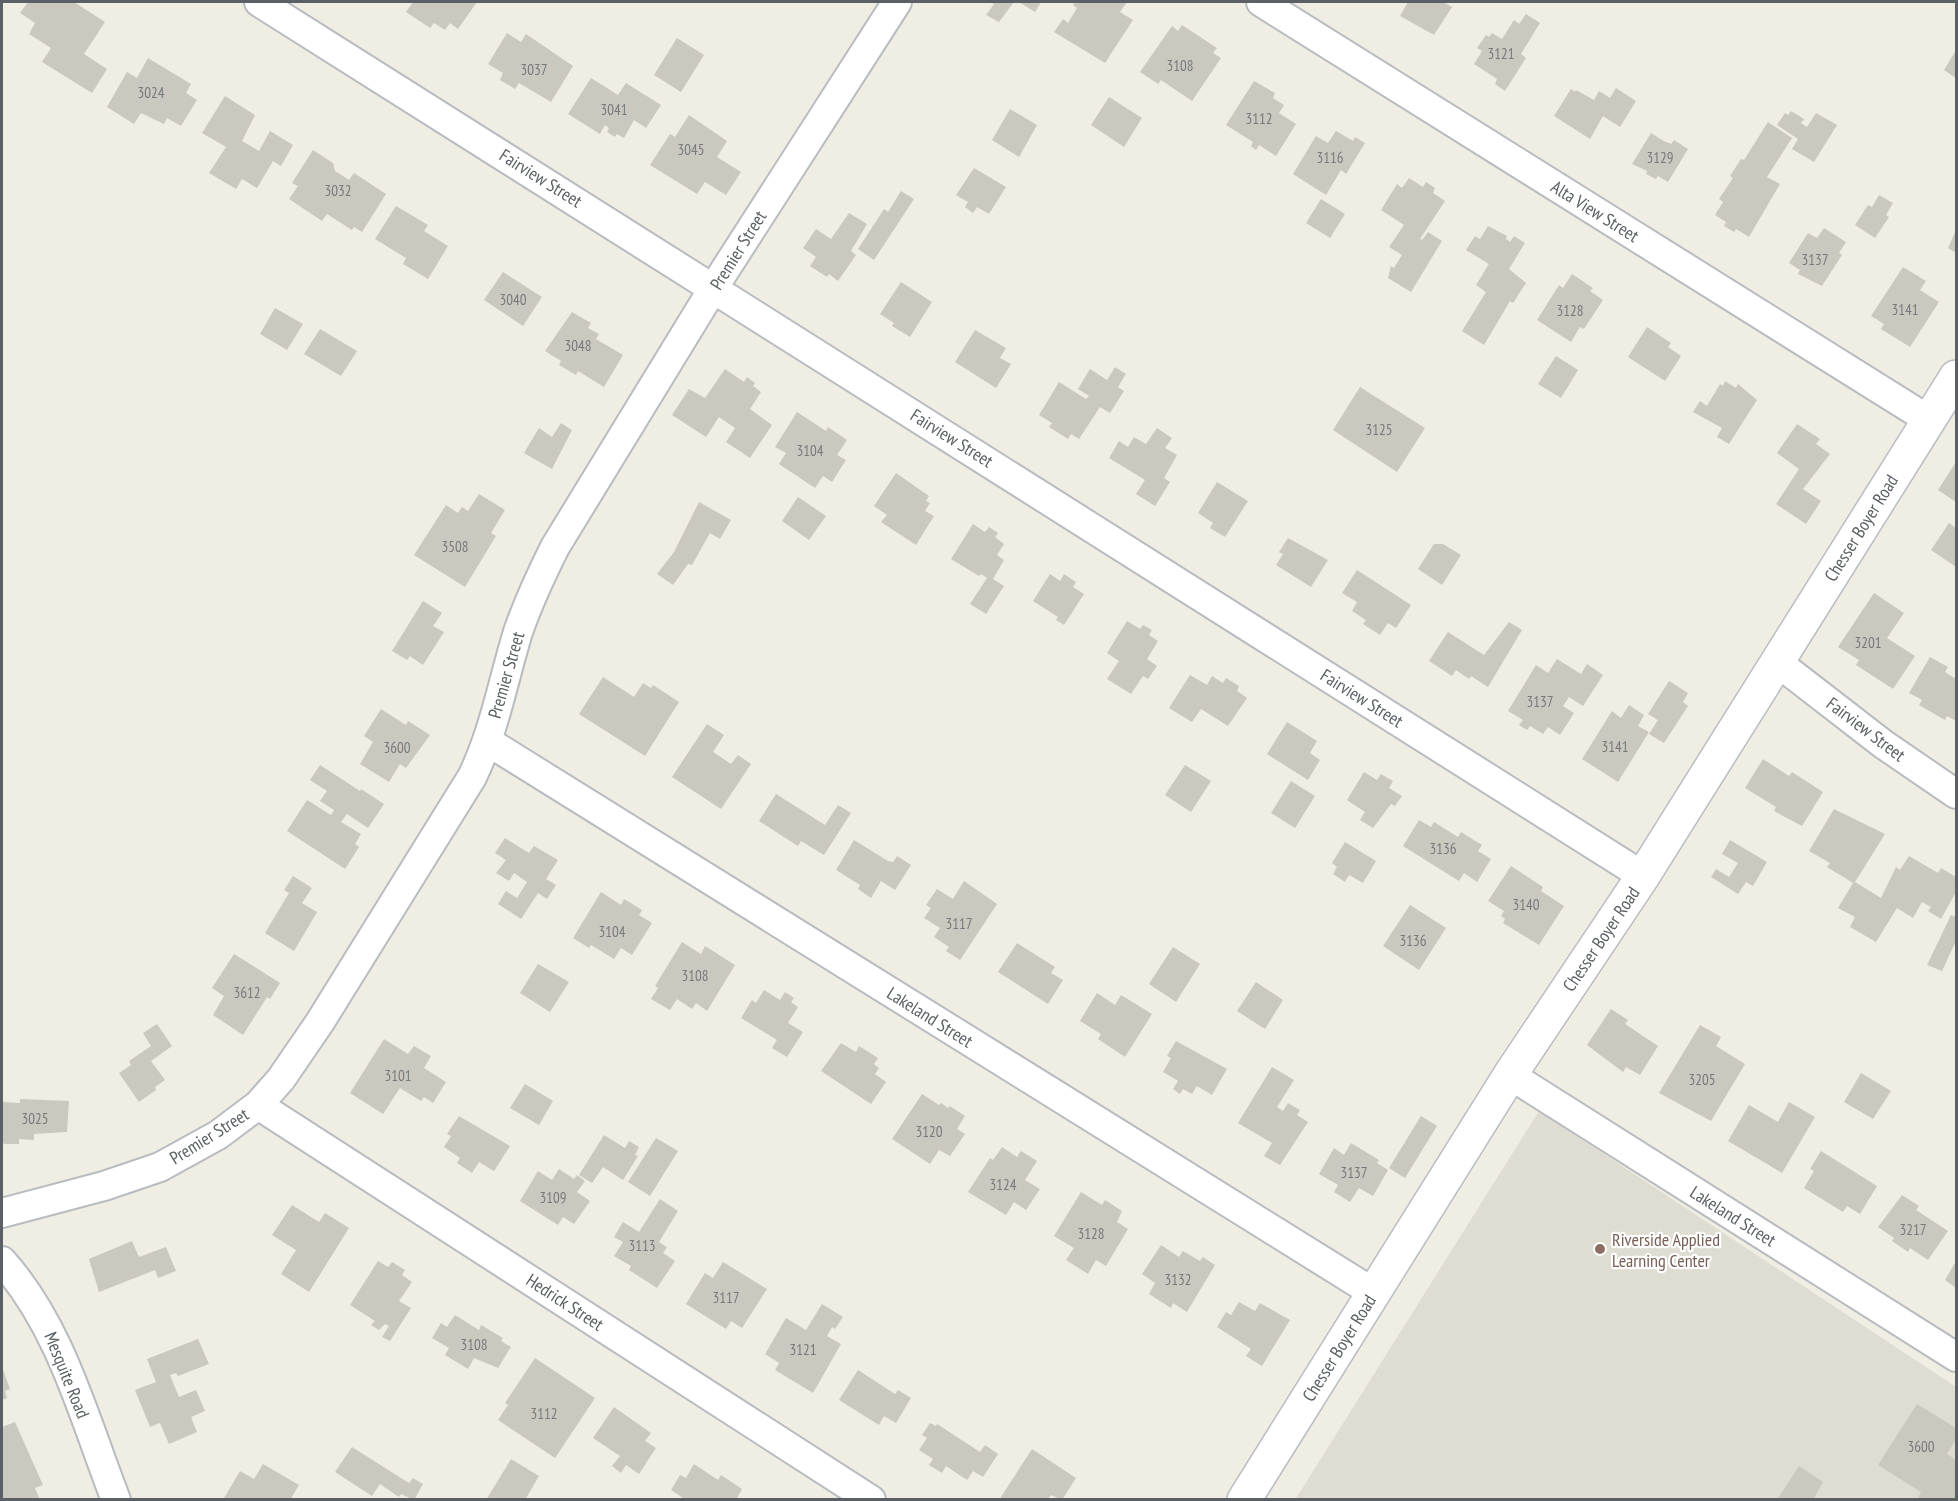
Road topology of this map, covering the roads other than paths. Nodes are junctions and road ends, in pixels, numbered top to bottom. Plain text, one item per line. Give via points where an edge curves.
1 (259, 2) edge
2 (897, 2) edge
3 (1261, 2) edge
4 (714, 287) junction
5 (1956, 377) edge
6 (1929, 420) junction
7 (1777, 662) junction
8 (487, 741) junction
9 (1956, 794) edge
10 (1643, 876) junction
11 (1510, 1075) junction
12 (258, 1105) junction
13 (2, 1213) edge
14 (2, 1261) edge
15 (1374, 1293) junction
16 (1956, 1357) edge
17 (116, 1500) edge
18 (871, 1500) edge
19 (1244, 1500) edge

1 - 4 street, Fairview Street
2 - 4 street, Premier Street
3 - 6 street, Alta View Street
4 - 8 street, Premier Street via 555,547 519,631
4 - 10 street, Fairview Street
5 - 6 street, Chesser Boyer Road
6 - 7 street, Chesser Boyer Road
7 - 9 street, Fairview Street via 1883,744
7 - 10 street, Chesser Boyer Road
8 - 12 street, Premier Street via 472,777 320,1022
8 - 15 street, Lakeland Street
10 - 11 street, Chesser Boyer Road
11 - 15 street, Chesser Boyer Road
11 - 16 street, Lakeland Street
12 - 13 street, Premier Street via 218,1135 160,1167
12 - 18 street, Hedrick Street
14 - 17 street, Mesquite Road via 31,1297 57,1345
15 - 19 street, Chesser Boyer Road

